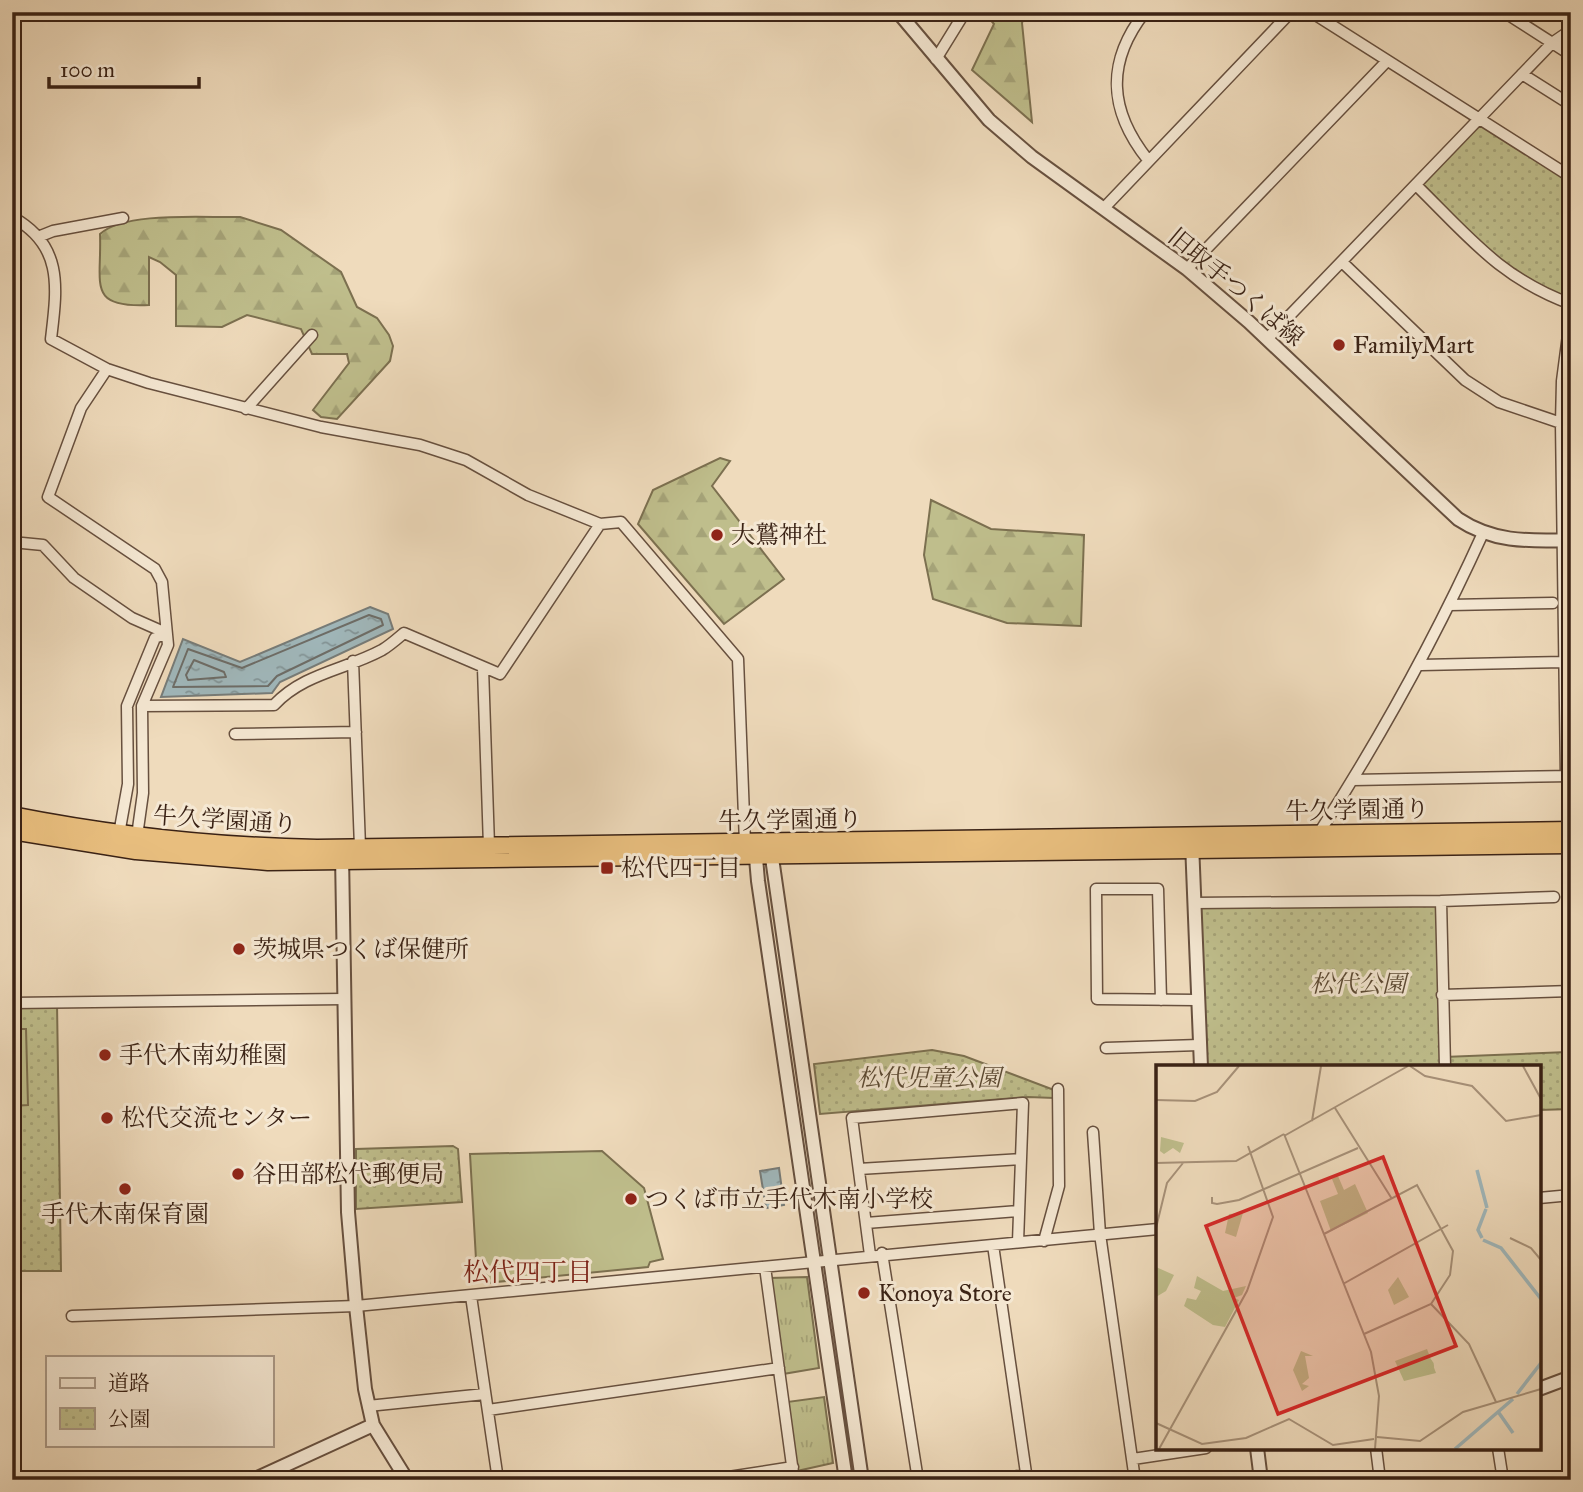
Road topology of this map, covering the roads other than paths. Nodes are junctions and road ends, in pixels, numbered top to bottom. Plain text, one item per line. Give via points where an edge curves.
1 (898, 12) edge
2 (965, 12) edge
3 (1145, 12) edge
4 (1291, 12) edge
5 (1311, 12) edge
6 (1504, 12) edge
7 (1571, 30) edge
8 (1552, 43) junction
9 (1571, 54) edge
10 (936, 59) junction
11 (1387, 61) junction
12 (1522, 74) junction
13 (1571, 106) edge
14 (1479, 119) junction
15 (1149, 160) junction
16 (1571, 177) edge
17 (1416, 185) junction
18 (1104, 208) junction
19 (12, 217) edge
20 (123, 218) dead end
21 (38, 237) junction
22 (1342, 262) junction
23 (1187, 269) junction
24 (1571, 304) edge
25 (1571, 312) edge
26 (312, 335) dead end
27 (1267, 339) junction
28 (107, 369) junction
29 (1566, 404) edge
30 (246, 409) junction
31 (1561, 423) junction
32 (600, 524) junction
33 (1483, 533) junction
34 (1567, 540) edge
35 (12, 542) edge
36 (1553, 603) dead end
37 (1450, 605) junction
38 (166, 633) junction
39 (353, 661) junction
40 (1565, 662) junction
41 (1421, 665) junction
42 (483, 668) junction
43 (142, 706) junction
44 (356, 732) junction
45 (235, 734) dead end
46 (1569, 776) edge
47 (1353, 780) junction
48 (12, 815) edge
49 (1571, 830) edge
50 (12, 831) edge
51 (1319, 833) junction
52 (119, 834) junction
53 (137, 836) junction
54 (765, 842) junction
55 (746, 843) junction
56 (1192, 844) junction
57 (1571, 845) edge
58 (489, 846) junction
59 (359, 848) junction
60 (342, 855) junction
61 (764, 858) junction
62 (1553, 897) dead end
63 (1441, 901) junction
64 (1194, 904) junction
65 (1571, 991) edge
66 (1442, 995) junction
67 (344, 999) junction
68 (1161, 1000) junction
69 (1196, 1000) junction
70 (12, 1003) edge
71 (1199, 1045) junction
72 (1106, 1048) dead end
73 (1201, 1065) edge
74 (1445, 1065) edge
75 (1058, 1090) dead end
76 (1093, 1132) dead end
77 (1021, 1159) junction
78 (859, 1169) junction
79 (1571, 1195) edge
80 (1541, 1198) edge
81 (1019, 1211) junction
82 (866, 1223) junction
83 (1156, 1229) edge
84 (1100, 1234) junction
85 (1044, 1241) junction
86 (1018, 1242) junction
87 (993, 1245) junction
88 (883, 1253) junction
89 (870, 1255) junction
90 (831, 1261) junction
91 (815, 1263) junction
92 (765, 1267) junction
93 (471, 1296) junction
94 (356, 1306) junction
95 (72, 1316) dead end
96 (779, 1368) junction
97 (1571, 1377) edge
98 (1541, 1388) edge
99 (485, 1394) junction
100 (368, 1406) junction
101 (488, 1410) junction
102 (373, 1425) junction
103 (1194, 1450) edge
104 (1257, 1450) edge
105 (1376, 1450) edge
106 (1498, 1450) edge
107 (1133, 1460) junction
108 (793, 1467) junction
109 (1026, 1477) edge
110 (253, 1480) edge
111 (407, 1480) edge
112 (498, 1480) edge
113 (709, 1480) edge
114 (794, 1480) edge
115 (846, 1480) edge
116 (862, 1480) edge
117 (918, 1480) edge
118 (990, 1480) edge
119 (1135, 1480) edge
120 (1261, 1480) edge
121 (1380, 1480) edge
122 (1503, 1480) edge

1 - 10 street, 旧取手つくば線
2 - 10 street
3 - 15 street via 1127,34 1117,66 1117,91 1121,117
4 - 15 street
5 - 11 street
6 - 8 street
7 - 8 street
8 - 9 street
8 - 12 street
10 - 18 street, 旧取手つくば線 via 989,120 1032,158
11 - 14 street
11 - 23 street
12 - 13 street
12 - 14 street
14 - 16 street
14 - 17 street
15 - 18 street
17 - 22 street
17 - 24 street via 1504,271
18 - 23 street, 旧取手つくば線
19 - 21 street
20 - 21 street
21 - 28 street via 53,261 57,285 51,339
22 - 27 street
22 - 31 street via 1465,380 1499,402
23 - 27 street, 旧取手つくば線
25 - 29 street
26 - 30 street
27 - 33 street, 旧取手つくば線 via 1458,519
28 - 30 street
28 - 38 street via 81,408 48,498 155,569 162,582
29 - 31 street
30 - 32 street via 420,444 466,460 528,495
31 - 34 street
32 - 42 street via 500,674
32 - 55 street via 621,522 738,659
33 - 34 street, 旧取手つくば線 via 1522,542
33 - 37 street
34 - 40 street
35 - 38 street via 43,545 74,578 132,618
36 - 37 street
37 - 41 street
38 - 43 street via 168,645
38 - 52 street via 155,638 127,706 128,784
39 - 42 street via 382,650 404,634
39 - 43 street via 308,679 274,705
39 - 44 street
40 - 41 street
40 - 46 street
41 - 47 street
42 - 58 street
43 - 53 street via 143,793
44 - 45 street
44 - 59 street
46 - 47 street
47 - 51 street
48 - 52 highway, 牛久学園通り
49 - 51 highway, 牛久学園通り
50 - 60 highway, 牛久学園通り via 193,857
51 - 56 highway, 牛久学園通り
52 - 53 highway, 牛久学園通り
53 - 60 highway, 牛久学園通り
54 - 55 highway, 牛久学園通り
54 - 56 highway, 牛久学園通り
54 - 61 street
55 - 58 highway, 牛久学園通り
56 - 57 highway, 牛久学園通り
56 - 61 highway, 牛久学園通り
56 - 64 street
58 - 59 highway, 牛久学園通り
59 - 60 highway, 牛久学園通り
60 - 61 highway, 牛久学園通り
60 - 67 street
61 - 90 street
61 - 91 street
62 - 63 street
63 - 64 street
63 - 66 street
64 - 69 street
65 - 66 street
66 - 74 street
67 - 70 street
67 - 94 street via 348,1212
68 - 68 street via 1097,999 1096,889 1158,889
68 - 69 street
69 - 71 street
71 - 72 street
71 - 73 street
75 - 85 street via 1059,1186
76 - 84 street
77 - 78 street
77 - 78 street via 1023,1103 852,1118
77 - 81 street
78 - 82 street
79 - 80 street
81 - 82 street
81 - 86 street
82 - 89 street
83 - 84 street
84 - 85 street
84 - 107 street
85 - 86 street
86 - 87 street
87 - 88 street
87 - 109 street
88 - 89 street
88 - 117 street
89 - 90 street
90 - 91 street
90 - 116 street
91 - 92 street
91 - 115 street
92 - 93 street
92 - 96 street
93 - 94 street
93 - 99 street
94 - 95 street
94 - 100 street
96 - 101 street
96 - 108 street
97 - 98 street
99 - 100 street
99 - 101 street
100 - 102 street
101 - 112 street
102 - 110 street
102 - 111 street
103 - 107 street
104 - 120 street
105 - 121 street
106 - 122 street
107 - 119 street
108 - 113 street
108 - 114 street
109 - 118 street

